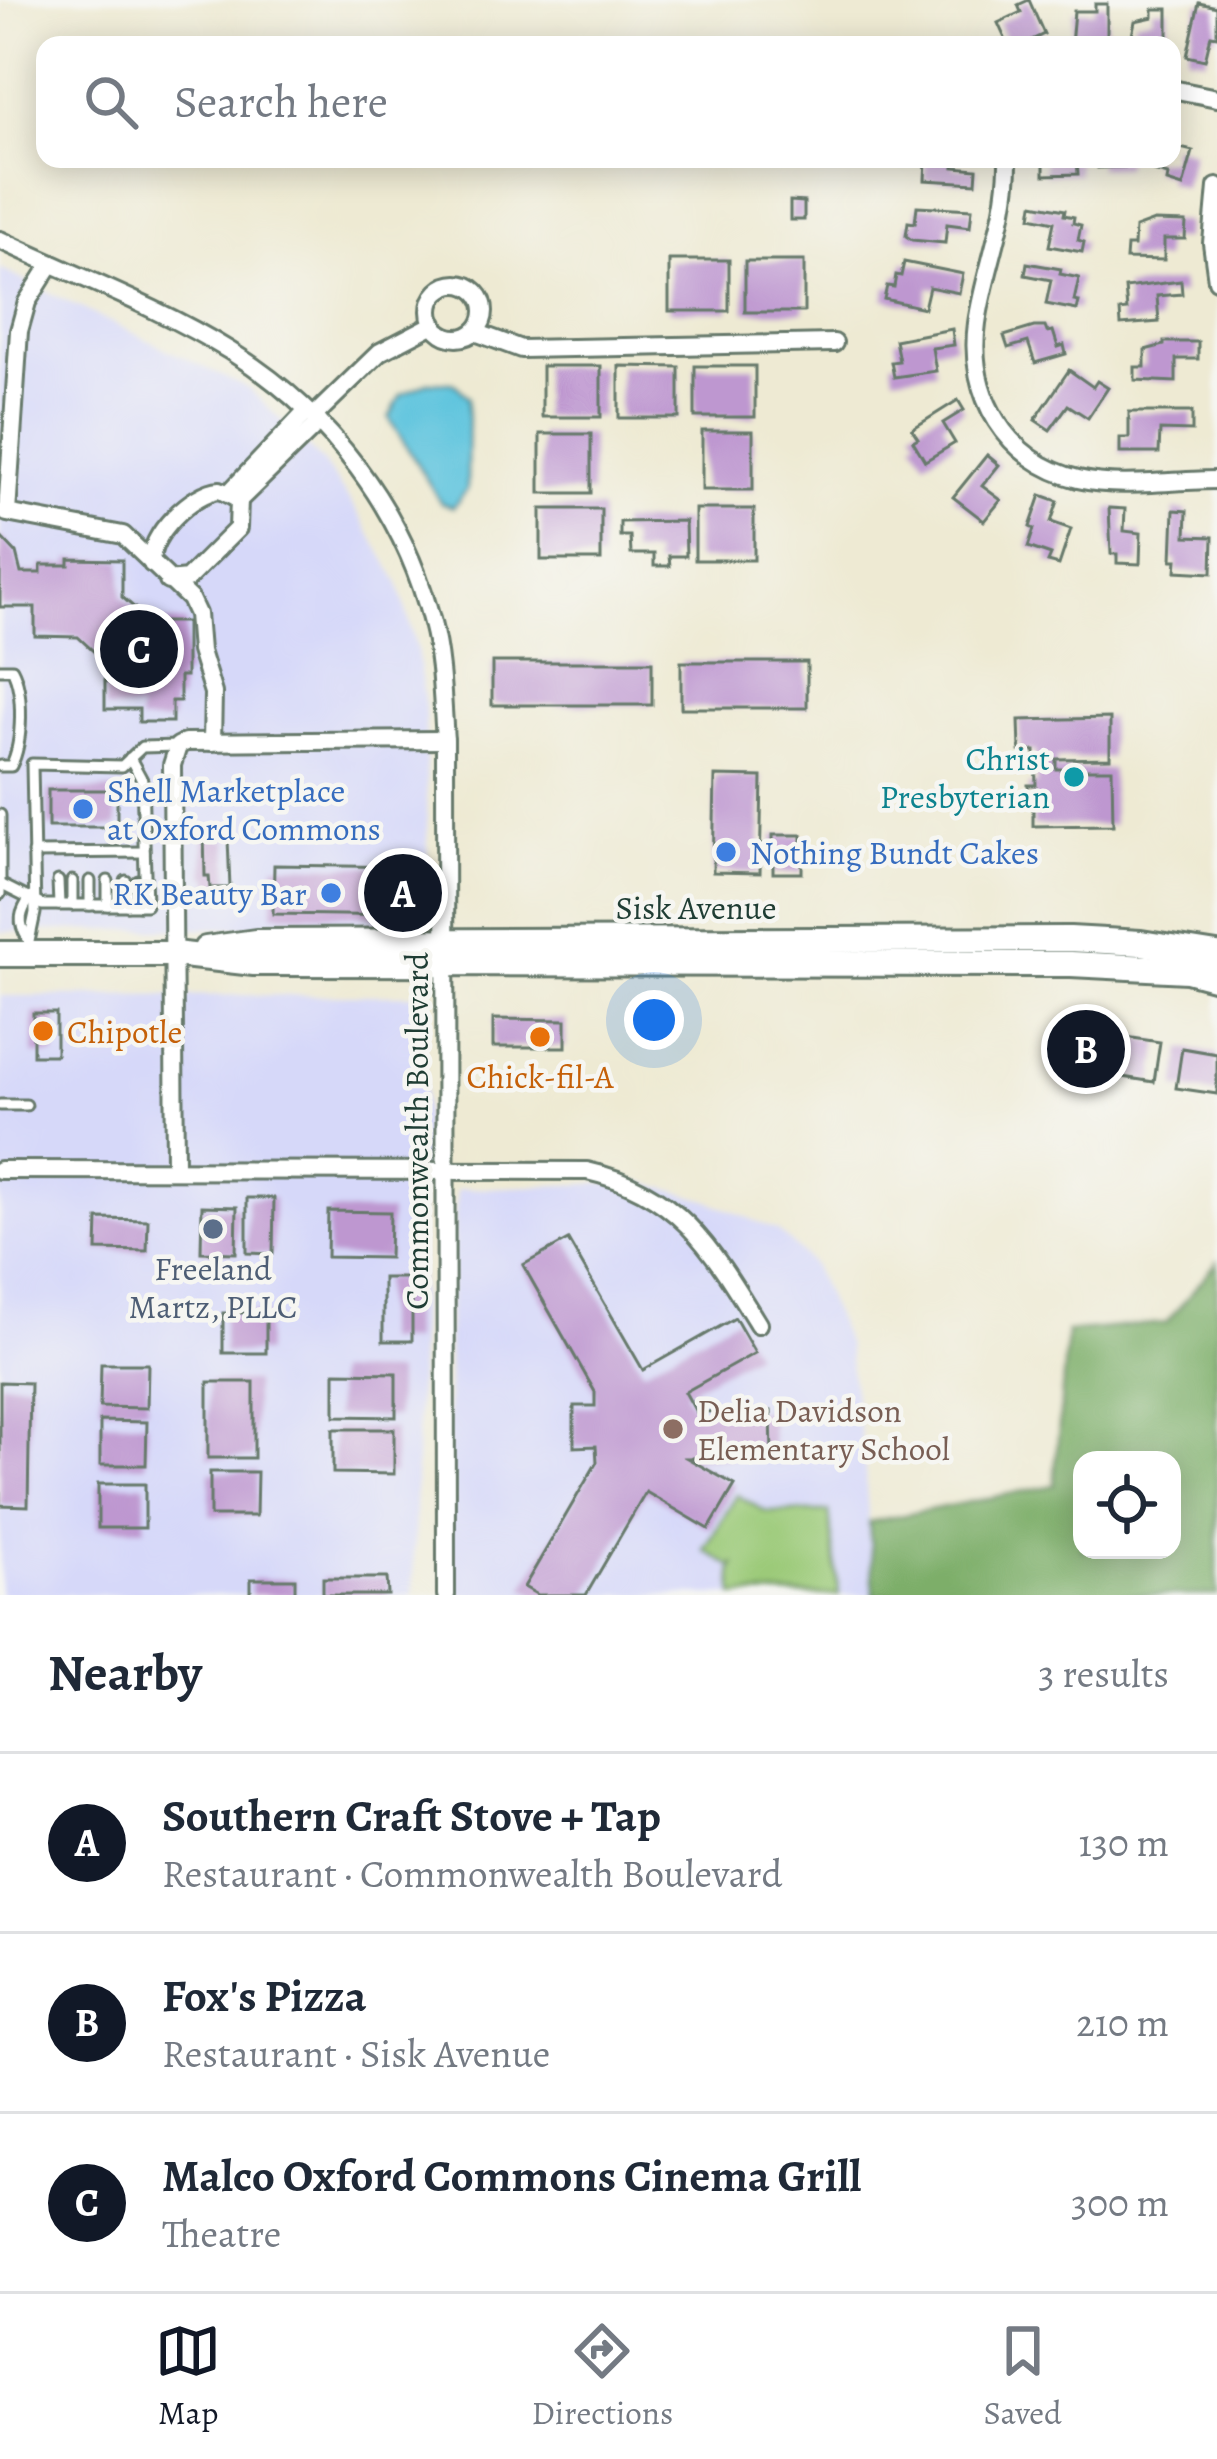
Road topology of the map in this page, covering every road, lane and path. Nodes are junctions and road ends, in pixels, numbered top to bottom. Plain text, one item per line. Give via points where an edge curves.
1 (1181, 91) edge
2 (1217, 98) edge
3 (1007, 168) edge
4 (1217, 187) edge
5 (0, 241) edge
6 (51, 264) junction
7 (1217, 280) edge
8 (434, 325) junction
9 (475, 332) junction
10 (834, 343) dead end
11 (313, 416) junction
12 (1217, 480) edge
13 (234, 496) junction
14 (152, 564) junction
15 (168, 581) junction
16 (0, 669) edge
17 (445, 740) junction
18 (212, 742) junction
19 (178, 746) junction
20 (130, 758) junction
21 (0, 766) edge
22 (0, 815) edge
23 (135, 852) junction
24 (33, 853) junction
25 (57, 853) junction
26 (71, 853) junction
27 (89, 853) junction
28 (107, 853) junction
29 (58, 867) dead end
30 (71, 867) dead end
31 (90, 867) dead end
32 (107, 867) dead end
33 (131, 867) dead end
34 (58, 881) dead end
35 (72, 881) dead end
36 (90, 881) dead end
37 (108, 881) dead end
38 (132, 881) dead end
39 (1, 888) edge
40 (32, 897) junction
41 (58, 905) junction
42 (72, 905) junction
43 (91, 905) junction
44 (108, 905) junction
45 (133, 905) junction
46 (27, 947) junction
47 (446, 952) junction
48 (1071, 952) junction
49 (0, 954) edge
50 (174, 954) junction
51 (1217, 956) edge
52 (1217, 978) edge
53 (26, 1105) dead end
54 (0, 1106) edge
55 (175, 1169) junction
56 (0, 1170) edge
57 (445, 1170) junction
58 (758, 1324) dead end
59 (446, 1595) edge

1 - 2 street
3 - 12 street via 975,352 983,398 999,428 1035,460 1080,480
4 - 7 street
5 - 6 street, Commonwealth Boulevard
6 - 11 street, Commonwealth Boulevard via 227,349
6 - 14 street via 19,332 7,513 123,535
8 - 9 street via 457,338
8 - 9 street via 433,298 461,284 484,306
8 - 11 street via 380,352
9 - 10 street via 521,349
11 - 13 street
11 - 17 street, Commonwealth Boulevard via 375,491 417,577 441,672
13 - 14 street via 198,496 155,540
13 - 15 street via 238,528 187,579
14 - 15 street
15 - 18 street via 197,614 213,693
16 - 21 lane via 12,669 18,691 17,754 11,766
17 - 18 street
17 - 47 street, Commonwealth Boulevard
18 - 19 street
19 - 20 lane via 142,747
19 - 50 street
20 - 23 lane via 142,780
20 - 24 lane via 122,766 32,764
22 - 39 lane
23 - 28 lane
23 - 33 lane
23 - 45 lane via 146,905
24 - 25 lane
24 - 40 lane
25 - 26 lane
25 - 29 lane
26 - 27 lane
26 - 30 lane
27 - 28 lane
27 - 31 lane
28 - 32 lane
34 - 41 lane
35 - 42 lane
36 - 43 lane
37 - 44 lane
38 - 45 lane
39 - 40 lane
40 - 41 lane
40 - 46 lane via 21,912
41 - 42 lane
42 - 43 lane
43 - 44 lane
44 - 45 lane
46 - 49 street, Sisk Avenue
46 - 50 street, Sisk Avenue
47 - 48 street, Sisk Avenue
47 - 50 street, Sisk Avenue via 254,963
47 - 57 street, Commonwealth Boulevard
48 - 51 street, Sisk Avenue via 1141,943
48 - 52 street, Sisk Avenue
50 - 55 street
53 - 54 lane
55 - 56 street
55 - 57 street
57 - 58 street via 587,1171 655,1195 711,1250
57 - 59 street, Commonwealth Boulevard

